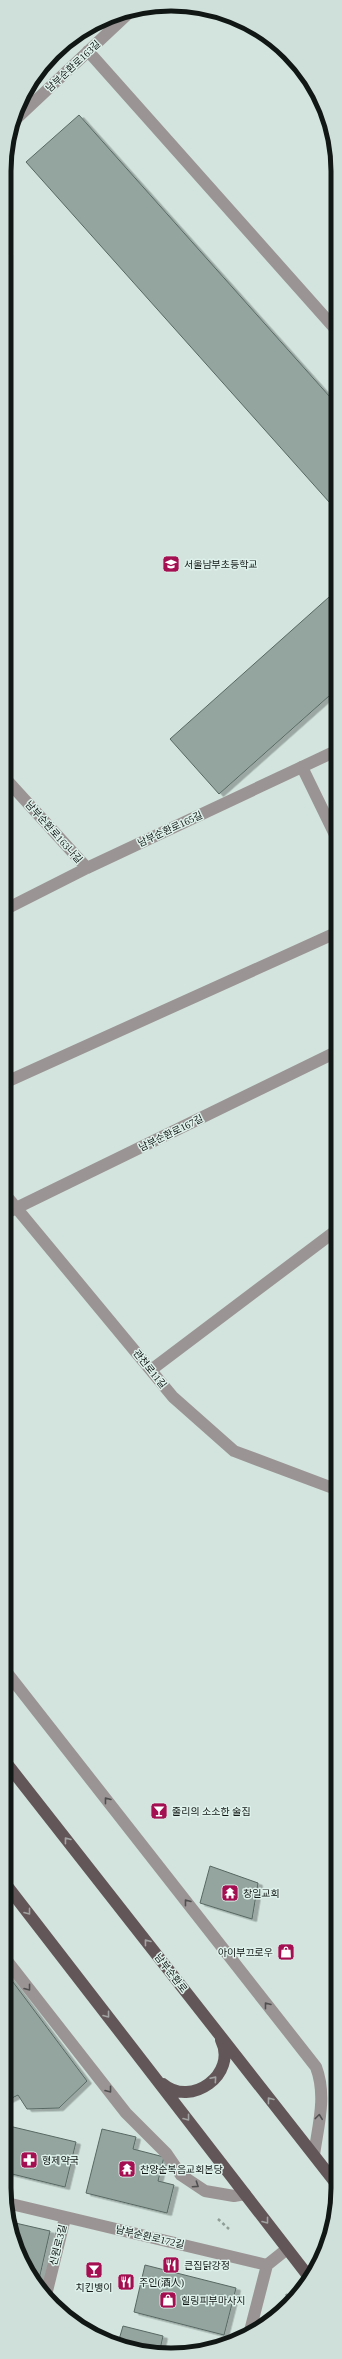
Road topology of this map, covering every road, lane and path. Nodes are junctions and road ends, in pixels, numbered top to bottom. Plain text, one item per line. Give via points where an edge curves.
1 (124, 18) edge
2 (88, 51) junction
3 (21, 114) edge
4 (331, 324) edge
5 (331, 753) edge
6 (302, 767) junction
7 (11, 785) edge
8 (331, 827) edge
9 (87, 868) junction
10 (11, 906) edge
11 (331, 935) edge
12 (331, 1054) edge
13 (11, 1080) edge
14 (11, 1201) edge
15 (17, 1208) junction
16 (11, 1211) edge
17 (331, 1234) edge
18 (151, 1370) junction
19 (331, 1487) edge
20 (11, 1677) edge
21 (11, 1769) edge
22 (11, 1891) edge
23 (11, 1966) edge
24 (217, 2031) junction
25 (156, 2078) junction
26 (314, 2156) junction
27 (331, 2177) edge
28 (245, 2194) junction
29 (12, 2204) edge
30 (65, 2218) junction
31 (288, 2249) junction
32 (267, 2265) junction
33 (306, 2273) edge
34 (47, 2289) edge
35 (251, 2327) edge

1 - 2 street, 남부순환로163길
2 - 3 street, 남부순환로163길
2 - 4 street
5 - 6 street, 남부순환로165길
6 - 8 street
6 - 9 street, 남부순환로165길
7 - 9 street, 남부순환로163나길
9 - 10 street, 남부순환로165길
11 - 13 street
12 - 15 street, 남부순환로167길
14 - 15 street, 관천로11길
15 - 16 street, 남부순환로167길
15 - 18 street, 관천로11길
17 - 18 street
18 - 19 street, 관천로11길 via 173,1397 234,1451
26 -> 20 street via 322,2093 316,2068
24 -> 21 main road, 남부순환로
22 -> 25 main road
23 -> 28 street via 126,2113 166,2153 180,2175 204,2191 234,2196
25 -> 24 main road via 166,2087 178,2092 204,2088 214,2080 221,2069 224,2056 223,2043
26 -> 24 main road, 남부순환로
25 -> 28 main road
26 - 27 main road, 남부순환로
28 -> 31 main road
29 - 30 street, 남부순환로172길
30 - 32 street, 남부순환로172길
30 - 34 street, 신원로3길
31 - 32 street
31 - 33 main road
32 - 35 street

